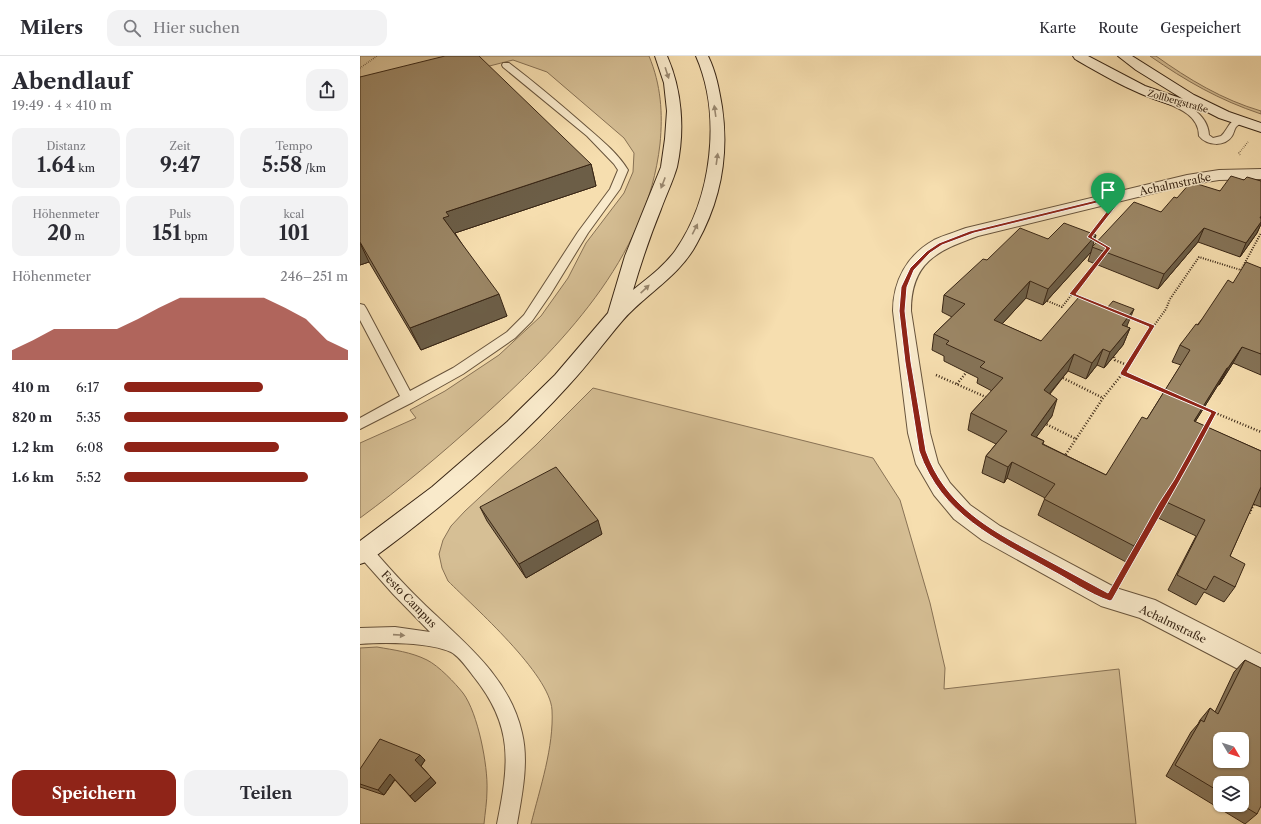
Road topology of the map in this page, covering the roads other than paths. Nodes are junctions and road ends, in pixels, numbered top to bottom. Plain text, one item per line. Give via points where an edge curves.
1 (661, 56) edge
2 (702, 56) edge
3 (1079, 56) edge
4 (1124, 56) edge
5 (506, 65) dead end
6 (1158, 97) junction
7 (1214, 111) junction
8 (1239, 121) junction
9 (1261, 128) edge
10 (1261, 174) edge
11 (360, 308) edge
12 (616, 316) junction
13 (408, 399) junction
14 (360, 424) edge
15 (362, 552) edge
16 (360, 636) edge
17 (455, 645) junction
18 (1261, 668) edge
19 (507, 824) edge

1 -> 12 main road via 672,91 674,132 669,167 634,256
12 -> 2 main road via 675,262 687,246 708,198 716,164 718,139 711,83
3 - 6 main road, Zollbergstraße
4 - 7 main road, Zollbergstraße via 1168,86
5 - 13 lane via 592,137 621,163 624,170 615,189 579,238 560,272 528,318 504,341 469,365
6 - 7 main road, Zollbergstraße
6 - 8 lane via 1196,116 1203,122 1204,136 1212,141 1225,138
7 - 8 main road, Zollbergstraße
8 - 9 main road, Zollbergstraße
10 - 18 main road, Achalmstraße via 1203,176 972,232 940,244 928,252 911,270 904,287 902,311 923,451 934,477 951,500 1003,541 1110,598 1146,608
11 - 13 lane
12 - 15 main road via 562,380 497,444 431,500
13 - 14 lane
15 - 17 lane, Festo Campus
16 -> 17 lane, Festo Campus via 398,634 431,638
17 - 19 lane, Festo Campus via 490,683 512,733 513,780

